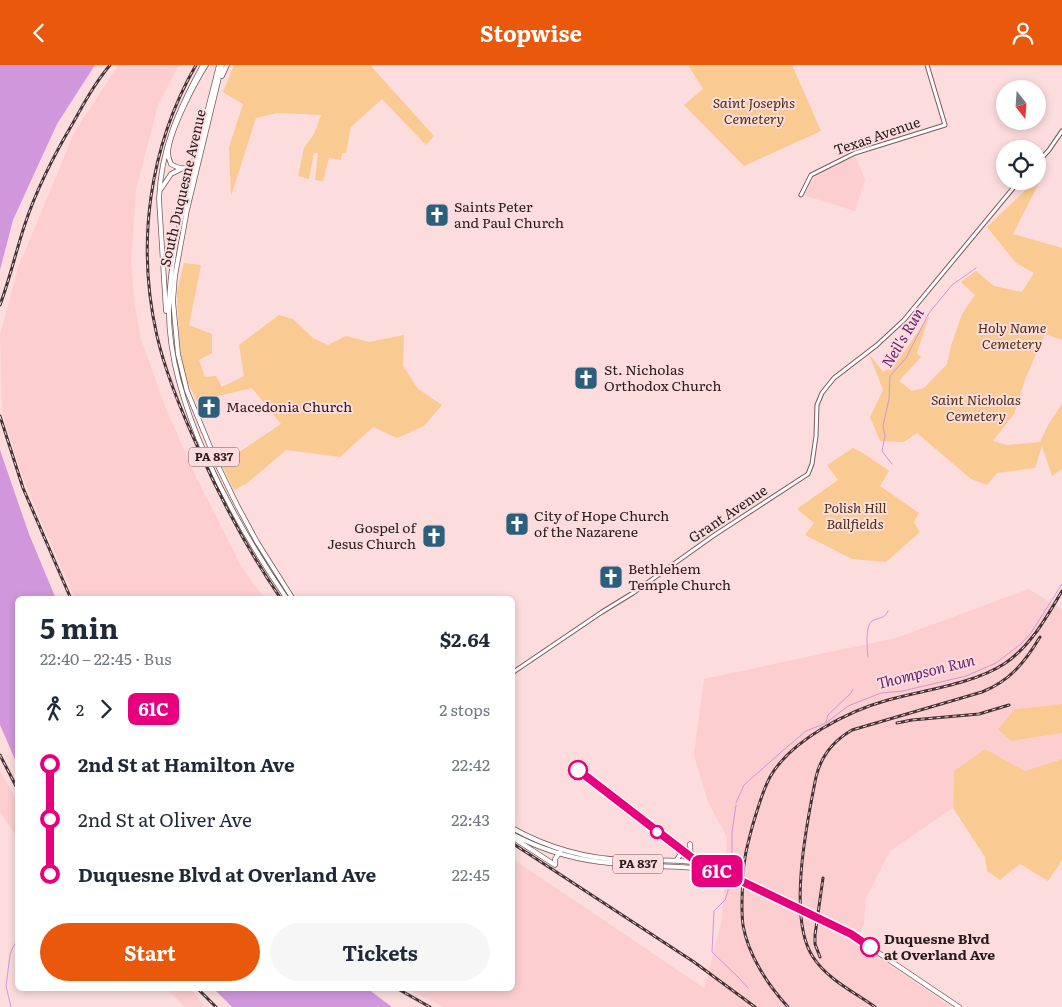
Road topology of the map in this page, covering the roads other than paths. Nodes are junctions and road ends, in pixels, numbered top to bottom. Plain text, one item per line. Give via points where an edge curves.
1 (205, 65) edge
2 (220, 65) edge
3 (227, 65) edge
4 (927, 65) edge
5 (218, 85) junction
6 (1062, 131) edge
7 (1046, 153) edge
8 (196, 157) junction
9 (181, 169) junction
10 (1013, 190) edge
11 (801, 195) dead end
12 (159, 199) junction
13 (172, 349) junction
14 (285, 596) edge
15 (290, 596) edge
16 (515, 671) edge
17 (515, 830) edge
18 (515, 837) edge
19 (515, 838) edge
20 (690, 844) dead end
21 (560, 851) junction
22 (691, 857) junction
23 (675, 862) junction
24 (700, 863) junction
25 (717, 871) junction
26 (959, 1007) edge

1 - 9 main road via 170,144 171,164
1 - 12 main road, PA 837 via 186,95 166,147
2 - 5 main road
2 - 8 main road, South Duquesne Avenue
3 - 5 main road, PA 837
4 - 11 street, Texas Avenue via 945,125 849,156 811,175
5 - 15 main road, South Duquesne Avenue / PA 837 via 187,210 175,276 173,301 178,354 187,391 226,482
6 - 7 street
8 - 9 main road via 189,167
8 - 13 main road, South Duquesne Avenue via 173,256 169,306
9 - 12 main road via 165,181
10 - 16 street, Grant Avenue via 904,320 834,378 822,393 817,405 816,436 808,474
12 - 13 main road, PA 837
13 - 14 main road, South Duquesne Avenue / PA 837 via 192,422 217,478
17 - 21 main road, PA 837
18 - 21 main road, PA 837
19 - 21 main road via 555,865
20 - 22 main road
21 - 23 main road, PA 837 via 609,859
21 - 25 main road, PA 837 via 602,862 687,866
22 - 23 main road via 680,849 680,857
22 - 24 main road
23 - 24 main road, PA 837
24 - 25 main road, PA 837
25 - 26 main road, PA 837, bridge via 860,940

